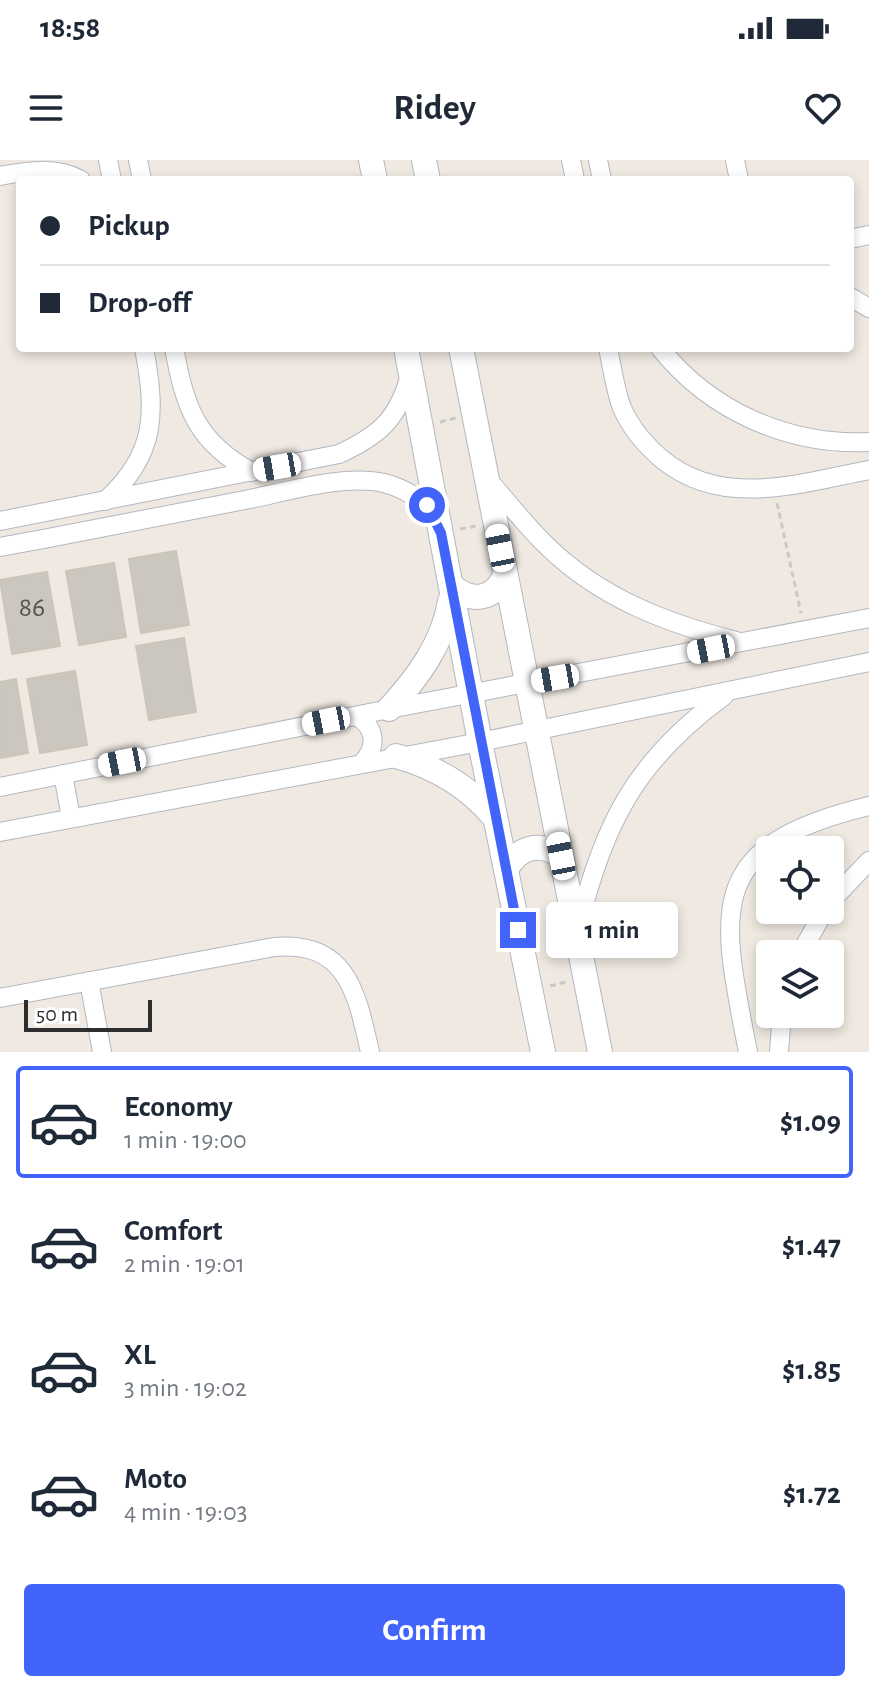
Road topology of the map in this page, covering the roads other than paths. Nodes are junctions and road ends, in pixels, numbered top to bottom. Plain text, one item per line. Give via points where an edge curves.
1 (9, 170) edge
2 (68, 176) edge
3 (145, 352) edge
4 (175, 352) edge
5 (462, 352) edge
6 (609, 352) edge
7 (664, 352) edge
8 (408, 360) edge
9 (180, 383) junction
10 (151, 388) junction
11 (869, 442) edge
12 (301, 463) junction
13 (869, 470) edge
14 (252, 472) junction
15 (486, 477) junction
16 (308, 488) junction
17 (105, 501) junction
18 (0, 521) edge
19 (440, 530) junction
20 (0, 547) edge
21 (505, 575) junction
22 (452, 586) junction
23 (869, 618) edge
24 (743, 643) junction
25 (869, 662) edge
26 (527, 683) junction
27 (732, 691) junction
28 (471, 695) junction
29 (389, 709) junction
30 (356, 716) junction
31 (536, 730) junction
32 (480, 742) junction
33 (396, 756) junction
34 (363, 762) junction
35 (63, 774) junction
36 (0, 787) edge
37 (869, 806) edge
38 (71, 818) junction
39 (495, 819) junction
40 (0, 832) edge
41 (561, 856) junction
42 (869, 861) edge
43 (506, 870) junction
44 (844, 887) edge
45 (577, 935) junction
46 (89, 981) junction
47 (0, 998) edge
48 (781, 1028) edge
49 (102, 1052) edge
50 (370, 1052) edge
51 (543, 1052) edge
52 (600, 1052) edge
53 (748, 1052) edge
54 (779, 1052) edge

1 - 2 street
3 - 10 street
4 - 9 street
5 - 15 street
6 - 13 street via 622,407 635,430 672,467 696,480 734,489 774,488
7 - 11 street via 693,383 749,419 812,439
8 - 12 street via 403,401 387,423 339,454
8 - 19 street
9 - 10 street via 169,390
9 - 14 street via 198,427 222,453
10 - 17 street via 148,439 139,462
12 - 14 street
12 - 16 street via 312,473
14 - 17 street
15 - 21 street
15 - 24 street via 547,546 613,596 650,615
16 - 19 street via 360,480 384,483 427,505
16 - 20 street
17 - 18 street
19 - 22 street
21 - 22 street via 487,596 468,597
21 - 26 street
22 - 28 street
22 - 29 street via 447,620 433,652
23 - 24 street
24 - 26 street
25 - 27 street
26 - 28 street
26 - 31 street
27 - 31 street
27 - 45 street via 692,719 627,794 604,838
28 - 29 street
28 - 32 street
29 - 30 street
30 - 34 street via 368,725 374,741
30 - 35 street
31 - 32 street
31 - 41 street
32 - 33 street
32 - 39 street
33 - 34 street
33 - 39 street via 458,783
34 - 38 street
35 - 36 street
35 - 38 street
37 - 53 street via 767,846 736,887 729,938
38 - 40 street
39 - 43 street
41 - 43 street via 530,848 519,852
41 - 45 street
42 - 44 street
43 - 51 street
45 - 52 street
46 - 47 street
46 - 49 street
46 - 50 street via 274,947 312,950 334,962 350,981
48 - 54 street

